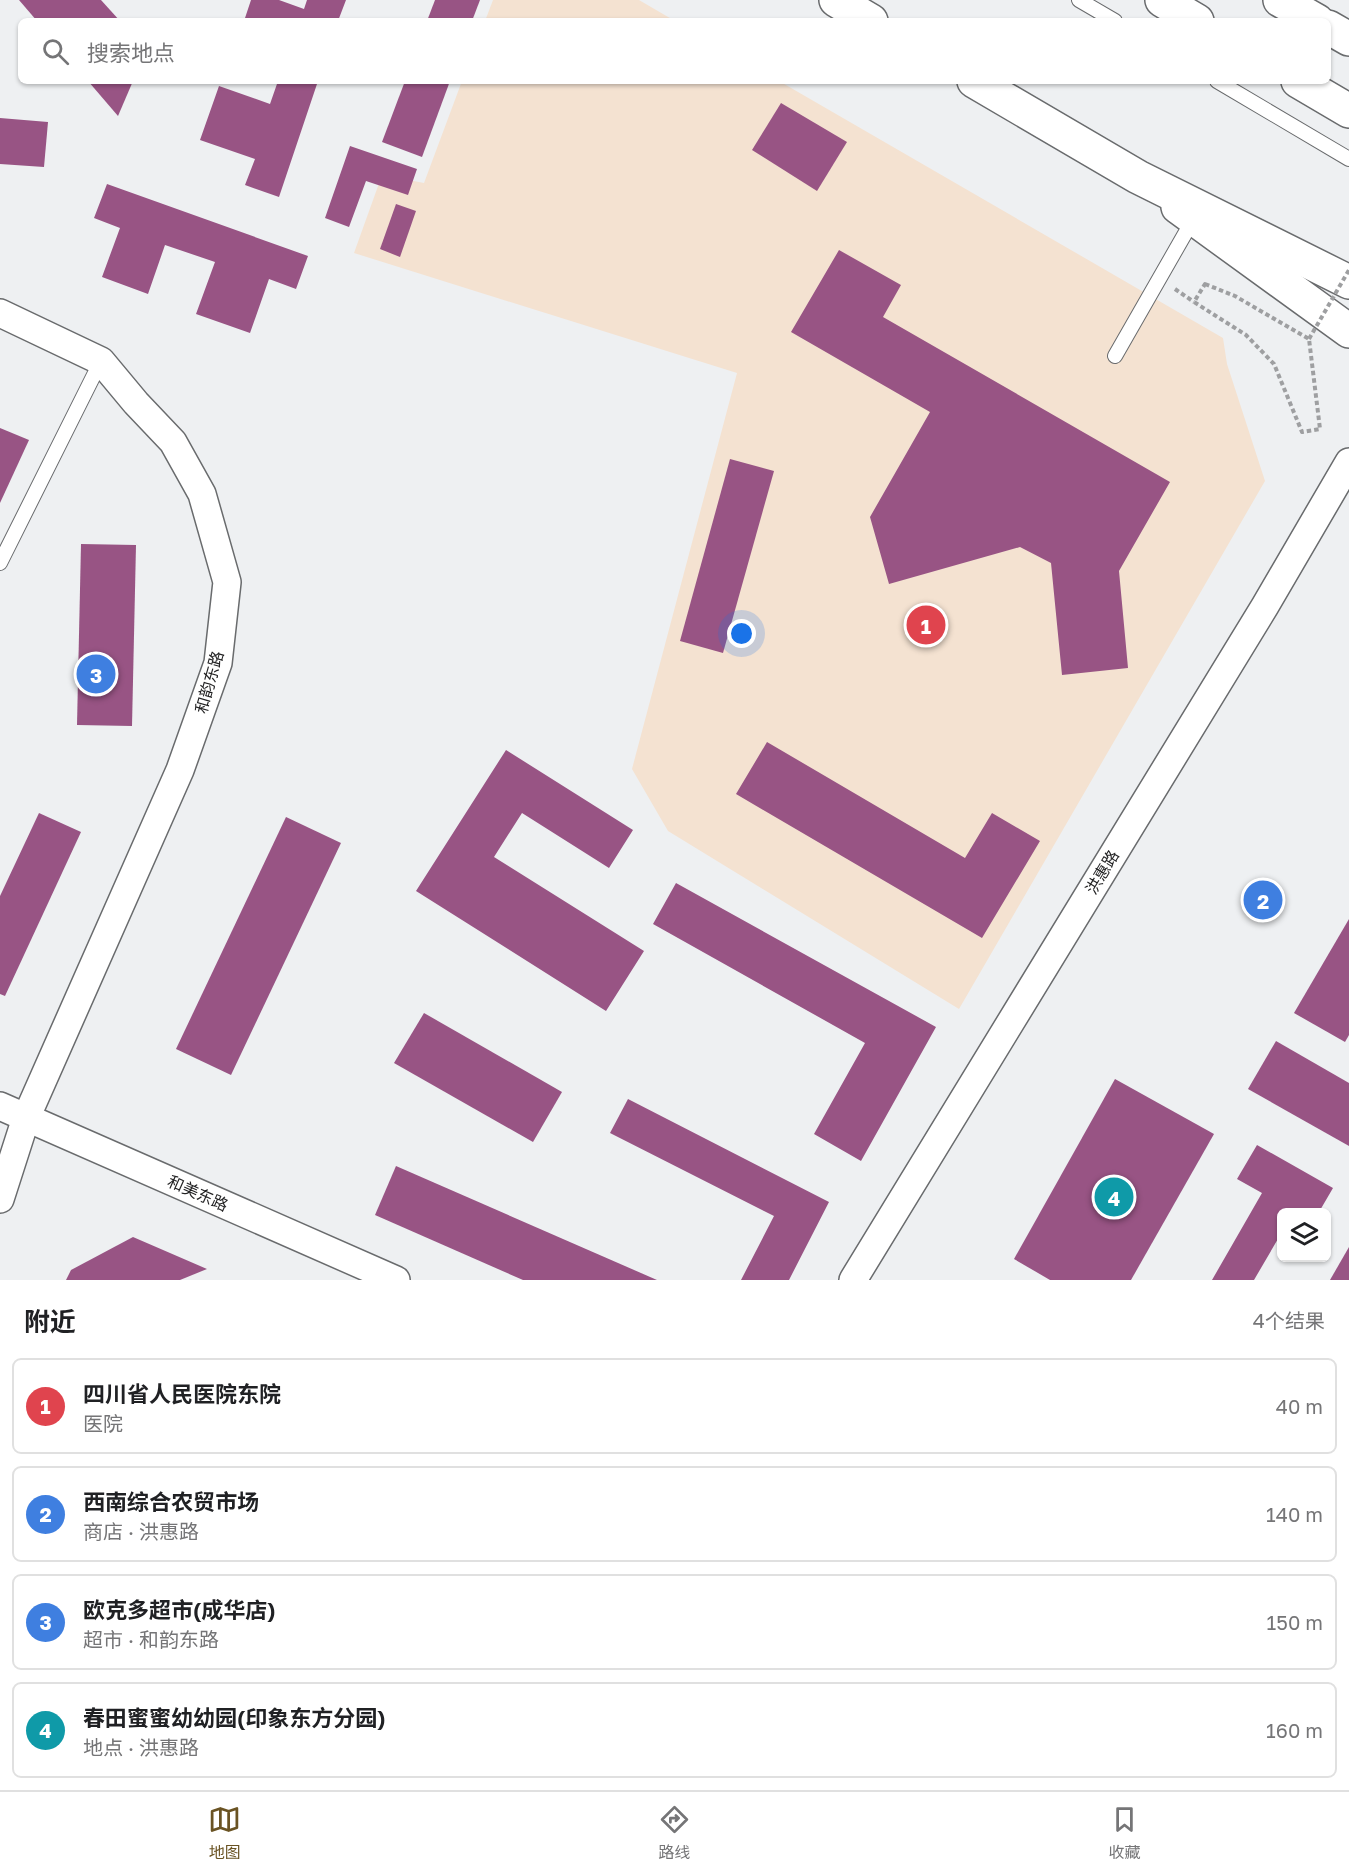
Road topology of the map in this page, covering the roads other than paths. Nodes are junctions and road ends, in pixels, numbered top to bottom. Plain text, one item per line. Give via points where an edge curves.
1 (836, 0) edge
2 (1079, 0) edge
3 (1162, 0) edge
4 (1280, 0) edge
5 (866, 18) edge
6 (1110, 18) edge
7 (1192, 18) edge
8 (1312, 18) edge
9 (1331, 29) edge
10 (1349, 39) edge
11 (979, 84) edge
12 (1222, 84) edge
13 (1303, 84) edge
14 (1349, 111) edge
15 (1349, 159) edge
16 (1138, 177) junction
17 (1194, 218) junction
18 (1349, 282) edge
19 (0, 313) edge
20 (1349, 331) edge
21 (1115, 356) dead end
22 (101, 361) junction
23 (1349, 462) edge
24 (0, 563) edge
25 (0, 1106) edge
26 (26, 1118) junction
27 (0, 1199) edge
28 (396, 1280) edge
29 (853, 1280) edge

1 - 5 main road
2 - 6 lane
3 - 7 main road
4 - 8 main road
9 - 10 main road
11 - 16 main road
12 - 15 lane
13 - 14 main road
16 - 17 main road
16 - 18 main road
17 - 20 main road
17 - 21 lane
19 - 22 street, 和韵东路
22 - 24 lane
22 - 26 street, 和韵东路 via 173,442 202,494 227,582 218,663 180,770
23 - 29 street, 洪惠路
25 - 26 street, 和美东路
26 - 27 street, 和韵东路
26 - 28 street, 和美东路

